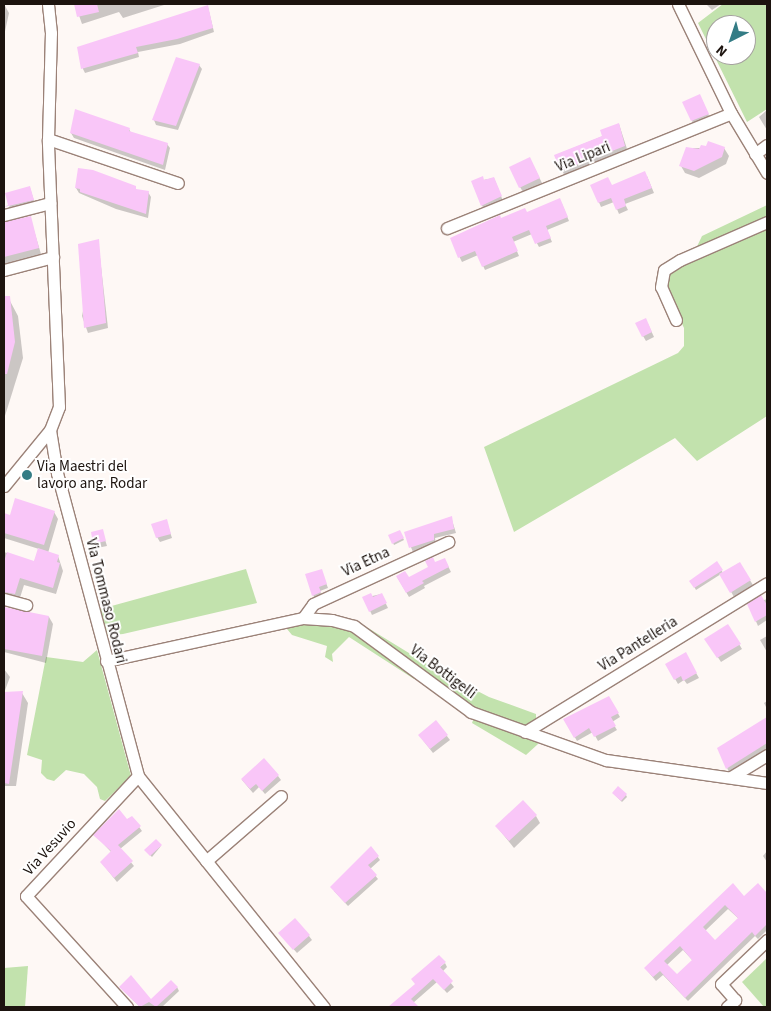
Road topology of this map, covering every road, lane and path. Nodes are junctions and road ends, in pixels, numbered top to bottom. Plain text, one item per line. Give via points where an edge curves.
1 (48, 4) edge
2 (678, 4) edge
3 (731, 113) junction
4 (48, 139) junction
5 (767, 144) edge
6 (755, 154) junction
7 (767, 173) edge
8 (178, 183) dead end
9 (50, 202) junction
10 (4, 215) edge
11 (767, 222) edge
12 (447, 228) dead end
13 (53, 257) junction
14 (4, 270) edge
15 (676, 320) dead end
16 (50, 430) junction
17 (4, 486) edge
18 (448, 542) dead end
19 (767, 583) edge
20 (4, 599) edge
21 (26, 605) dead end
22 (303, 618) junction
23 (106, 661) junction
24 (525, 732) junction
25 (767, 755) edge
26 (138, 776) junction
27 (731, 777) junction
28 (767, 783) edge
29 (281, 796) dead end
30 (206, 861) junction
31 (767, 940) edge
32 (127, 1007) edge
33 (324, 1007) edge
34 (727, 1007) edge

1 - 4 street via 51,33
2 - 3 street
3 - 6 street
3 - 12 street, Via Lipari
4 - 8 street
4 - 9 street
5 - 6 street
6 - 7 street
9 - 10 street
9 - 13 street
11 - 15 street via 664,270 661,287
13 - 14 street
13 - 16 street via 59,407
16 - 17 street
16 - 23 street, Via Tommaso Rodari via 57,473
18 - 22 street, Via Etna via 313,604
19 - 24 street, Via Pantelleria
20 - 21 street
22 - 23 street, Via Bottigelli
22 - 24 street, Via Bottigelli via 354,626 471,712
23 - 26 street, Via Tommaso Rodari
24 - 27 street, Via Bottigelli via 606,760
25 - 27 street
26 - 30 street, Via Tommaso Rodari
26 - 32 street, Via Vesuvio via 26,896
27 - 28 street, Via Bottigelli
29 - 30 street
30 - 33 street, Via Tommaso Rodari
31 - 34 street via 721,984 734,1000

